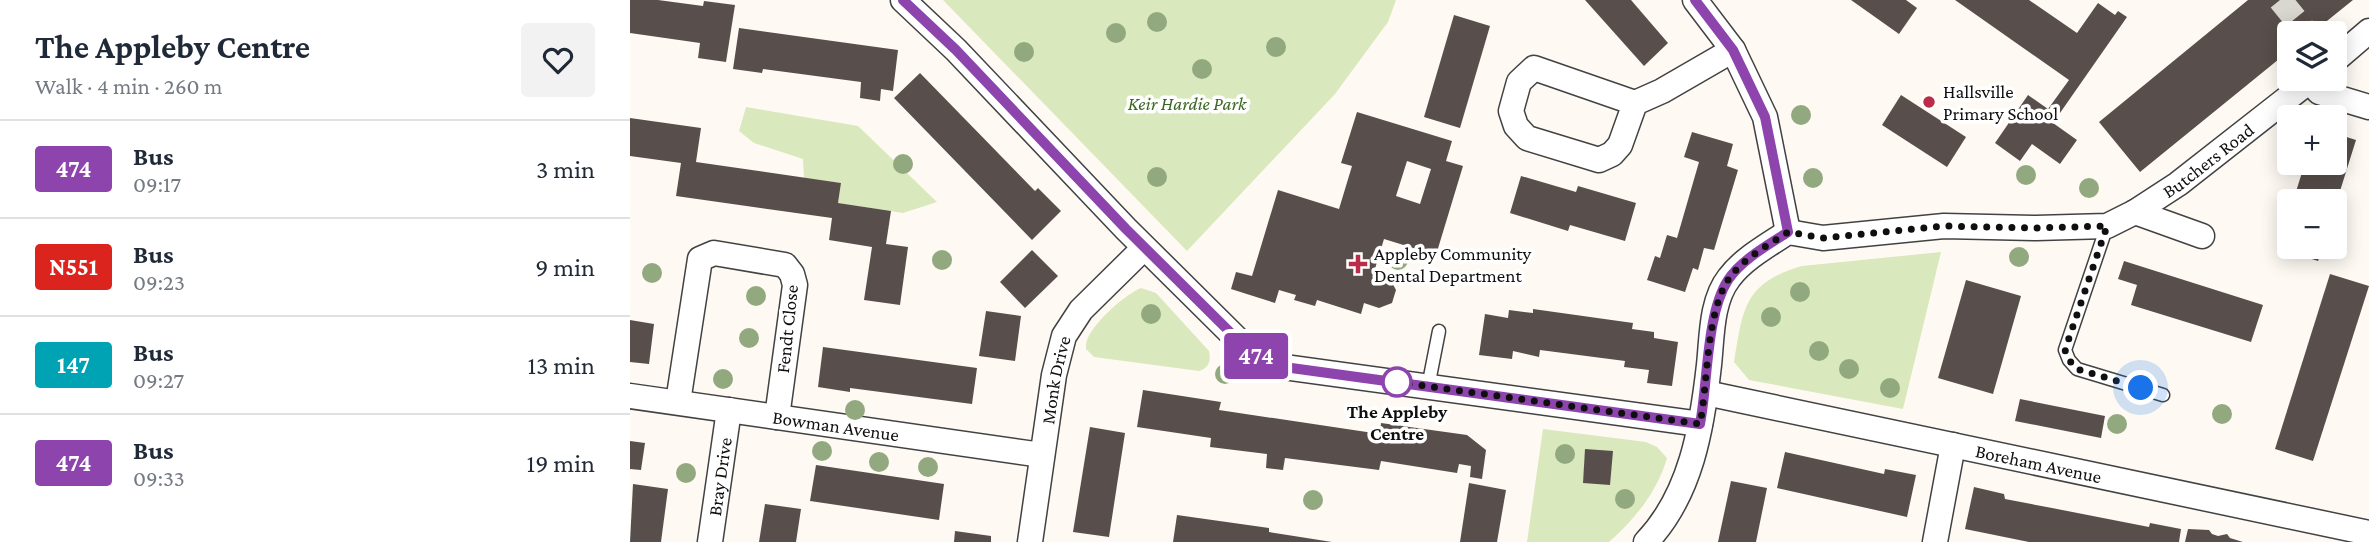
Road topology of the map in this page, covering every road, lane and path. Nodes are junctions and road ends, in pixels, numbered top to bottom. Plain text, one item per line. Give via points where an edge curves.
1 (903, 0) edge
2 (1695, 0) edge
3 (2369, 31) edge
4 (1733, 50) junction
5 (2347, 50) edge
6 (2297, 91) edge
7 (2318, 91) edge
8 (1635, 103) junction
9 (2369, 107) edge
10 (2135, 212) junction
11 (2107, 226) junction
12 (1788, 232) junction
13 (2202, 236) dead end
14 (1144, 248) junction
15 (1439, 331) dead end
16 (1428, 387) junction
17 (1706, 393) junction
18 (2163, 395) dead end
19 (630, 396) edge
20 (678, 402) junction
21 (729, 410) junction
22 (777, 417) junction
23 (1700, 424) junction
24 (1953, 445) junction
25 (1042, 456) junction
26 (2369, 533) edge
27 (710, 542) edge
28 (1030, 542) edge
29 (1646, 542) edge
30 (1935, 542) edge

1 - 14 street
2 - 4 street
3 - 5 street
4 - 8 street
4 - 12 street via 1765,117
6 - 10 street, Butchers Road
7 - 9 street
8 - 8 street via 1534,68 1519,82 1511,111 1527,138 1599,160 1620,145
10 - 11 street, Butchers Road
10 - 13 street, Butchers Road
11 - 12 street, Butchers Road via 1944,226 1823,238
11 - 18 lane via 2065,350 2077,369
12 - 17 street via 1729,277 1717,300
14 - 16 street via 1260,359 1284,367
14 - 25 street, Monk Drive via 1081,310 1064,336
15 - 16 lane
16 - 23 street
17 - 23 street
17 - 24 street, Boreham Avenue
19 - 20 street, Bowman Avenue
20 - 21 street, Bowman Avenue
20 - 22 street, Fendt Close via 700,259 714,253 785,265 792,274 795,285
21 - 22 street, Bowman Avenue
21 - 27 street, Bray Drive
22 - 25 street, Bowman Avenue
23 - 29 street via 1689,473
24 - 26 street, Boreham Avenue
24 - 30 street
25 - 28 street, Monk Drive

